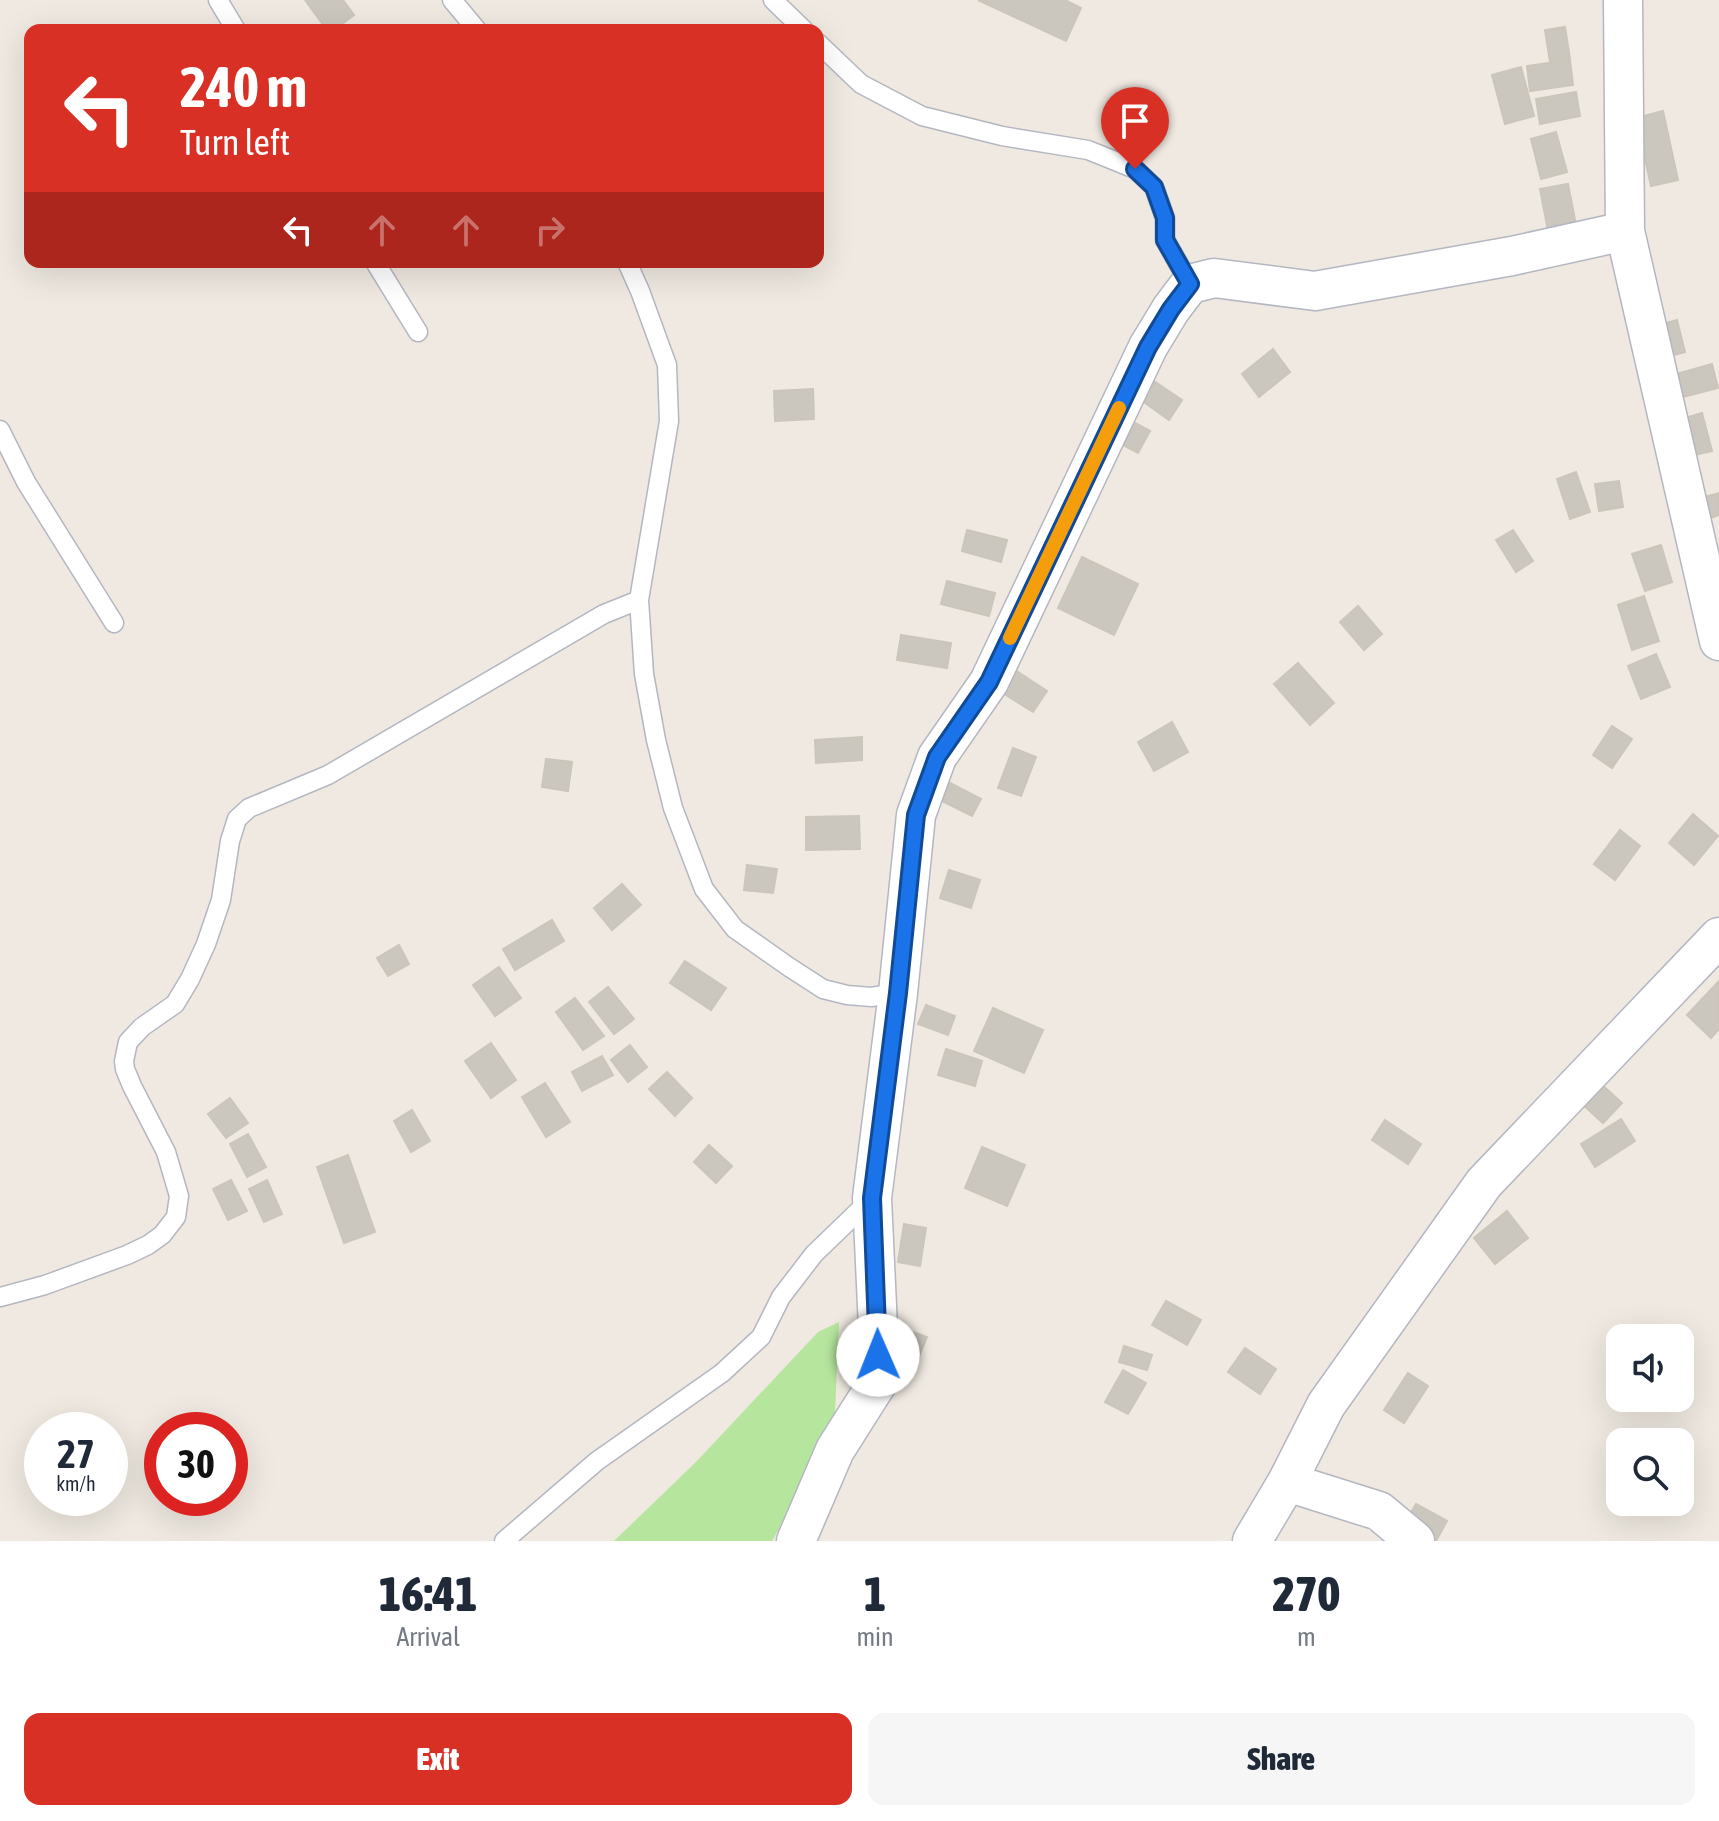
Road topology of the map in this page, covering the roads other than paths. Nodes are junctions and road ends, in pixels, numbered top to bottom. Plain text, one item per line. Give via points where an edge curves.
1 (218, 0) edge
2 (452, 0) edge
3 (773, 0) edge
4 (1623, 0) edge
5 (232, 24) edge
6 (472, 24) edge
7 (798, 24) edge
8 (824, 49) edge
9 (1625, 231) junction
10 (379, 268) edge
11 (630, 268) edge
12 (1190, 284) junction
13 (418, 332) dead end
14 (0, 430) edge
15 (639, 600) junction
16 (114, 623) dead end
17 (1719, 641) edge
18 (1719, 937) edge
19 (898, 993) junction
20 (872, 1198) junction
21 (0, 1297) edge
22 (1287, 1482) junction
23 (504, 1541) edge
24 (796, 1541) edge
25 (1252, 1541) edge
26 (1415, 1541) edge

1 - 5 lane
2 - 6 lane
3 - 7 lane
4 - 9 street
8 - 12 lane via 861,84 922,116 1088,150 1135,169 1154,187 1165,218 1165,240
9 - 12 street via 1315,291 1214,278
9 - 17 street
10 - 13 lane
11 - 15 lane via 667,365 669,421
12 - 19 street via 1148,347 989,682 937,757 916,815
14 - 16 lane via 26,482
15 - 19 lane via 656,740 673,808 704,889 735,929 823,989 871,997
15 - 21 lane via 604,614 328,775 249,808 237,819 221,900 190,979 175,1004 128,1042 124,1061 166,1152 179,1196 176,1217 162,1235 138,1250
18 - 22 street via 1484,1183 1326,1405
19 - 20 street
20 - 23 lane via 814,1254 781,1297 761,1337 722,1373 597,1461
20 - 24 street via 878,1382 835,1450
22 - 25 street
22 - 26 street via 1379,1511

